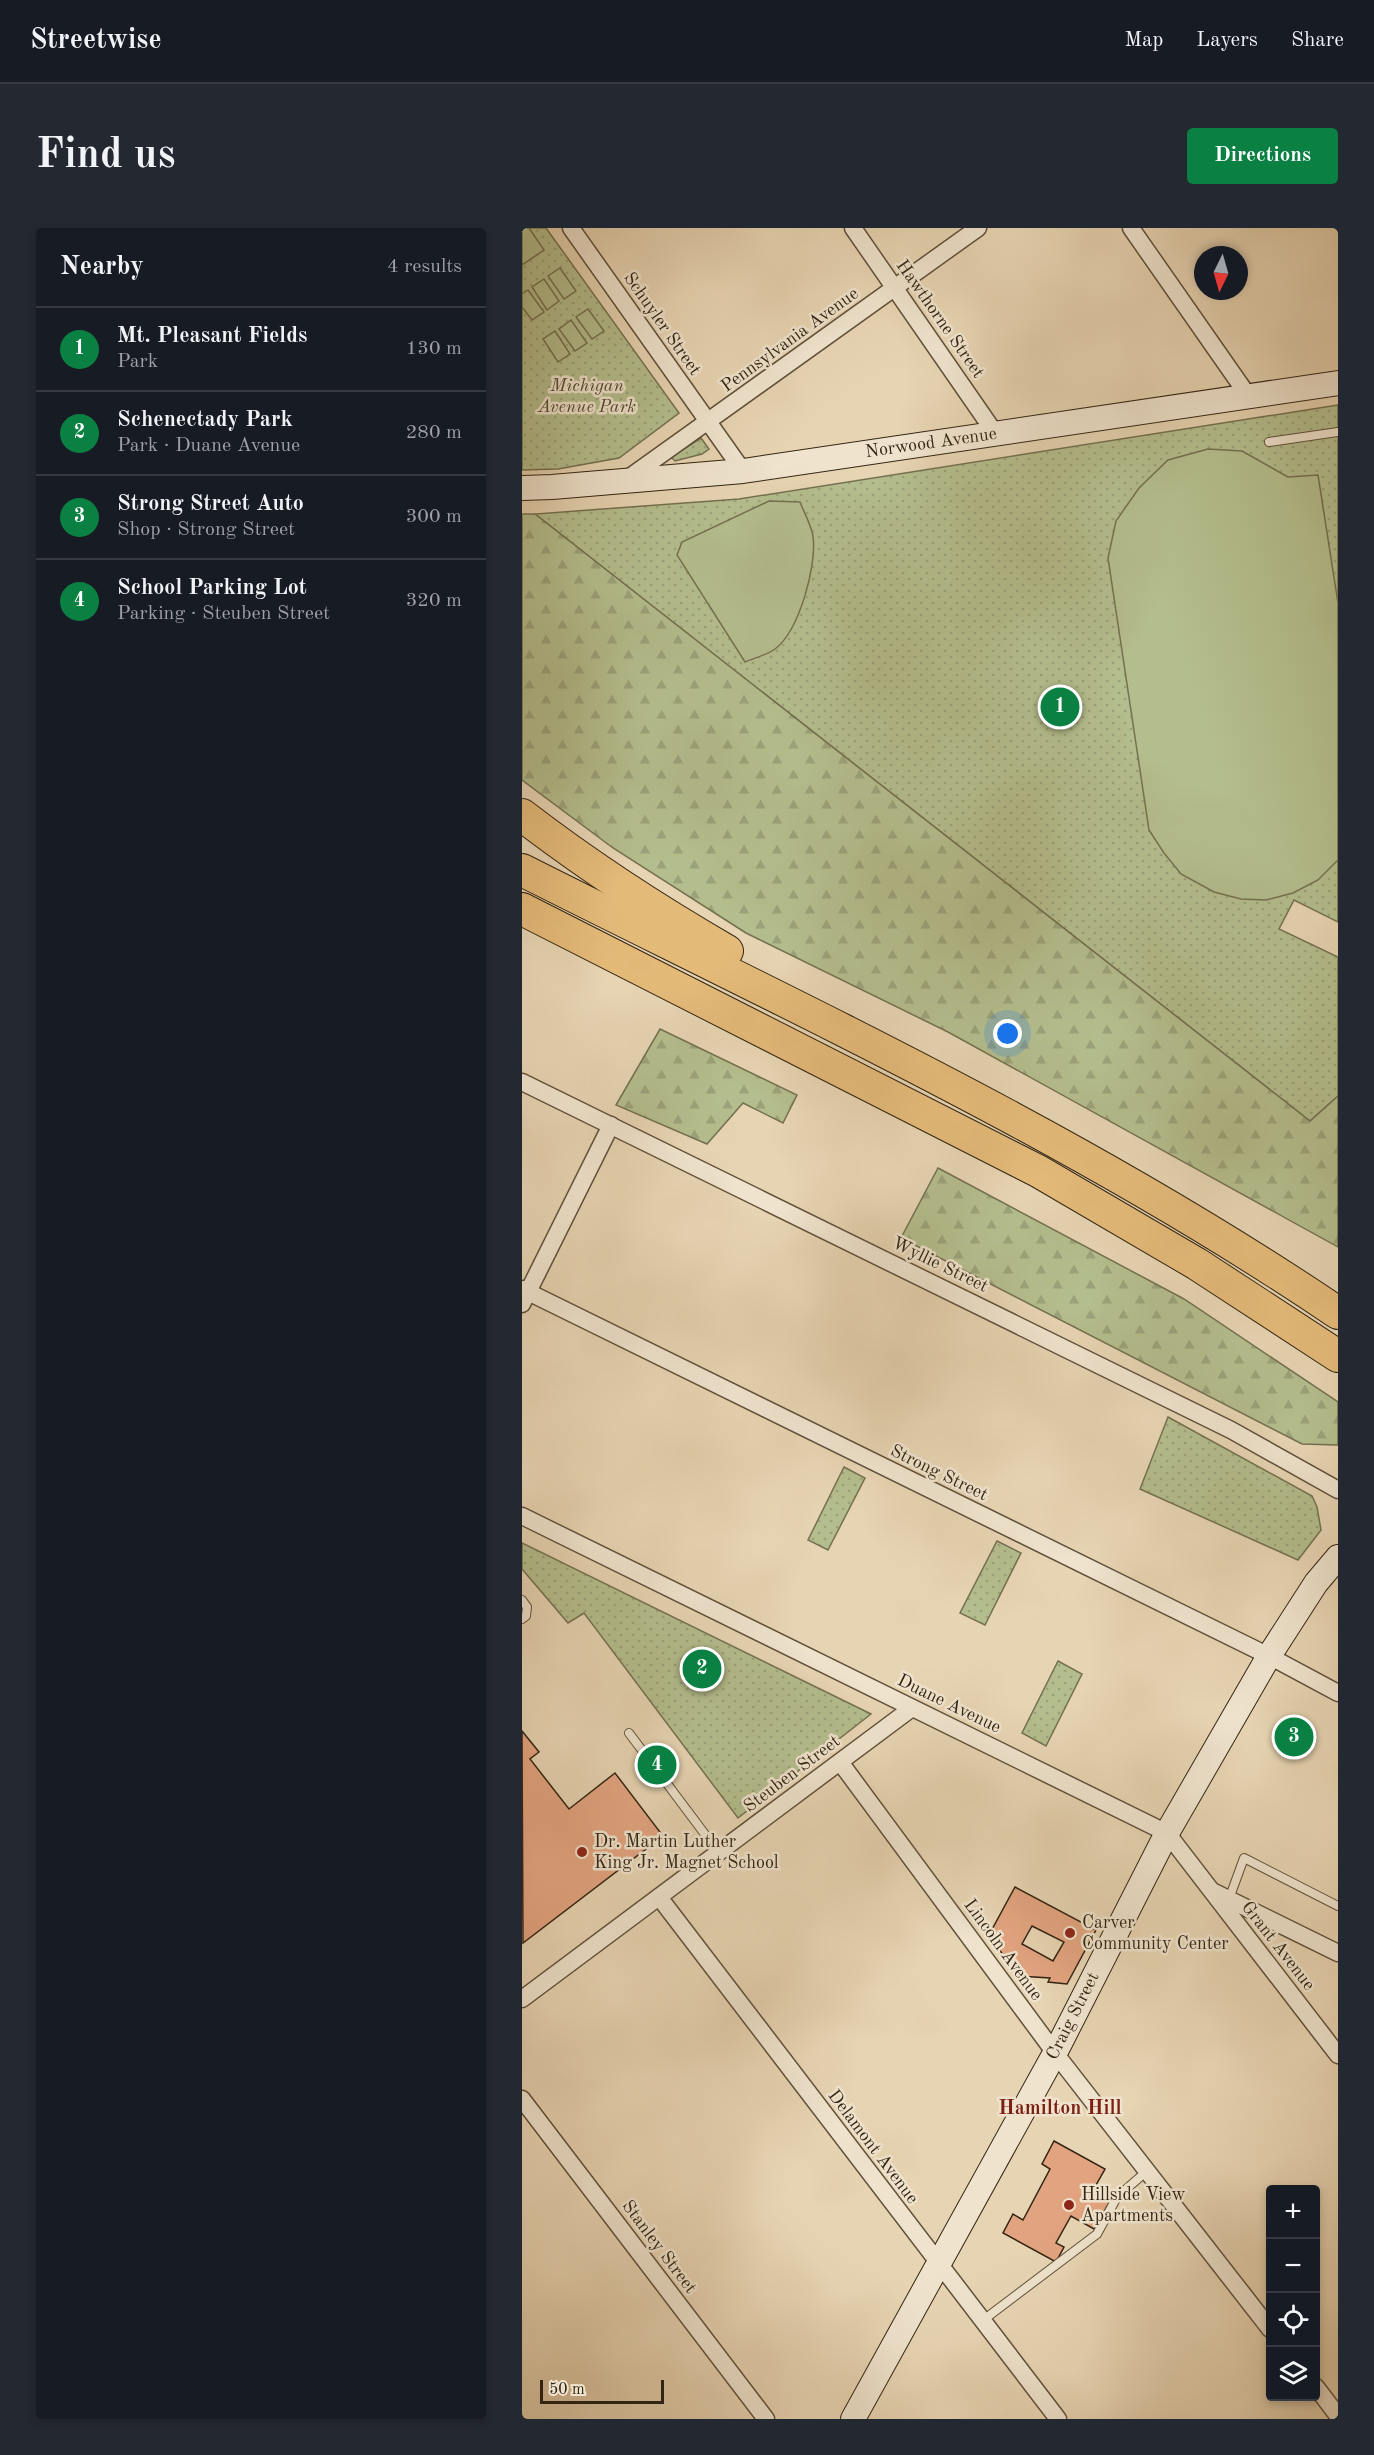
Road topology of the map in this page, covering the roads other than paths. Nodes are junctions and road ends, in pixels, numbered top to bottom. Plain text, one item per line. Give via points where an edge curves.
1 (571, 228) edge
2 (853, 228) edge
3 (978, 228) edge
4 (1131, 228) edge
5 (895, 288) junction
6 (1338, 383) edge
7 (1249, 397) junction
8 (707, 423) junction
9 (1338, 432) edge
10 (995, 434) junction
11 (1269, 442) dead end
12 (743, 471) junction
13 (624, 481) junction
14 (522, 488) edge
15 (522, 815) edge
16 (522, 870) edge
17 (522, 909) edge
18 (522, 915) edge
19 (614, 956) junction
20 (892, 1056) junction
21 (522, 1082) edge
22 (611, 1125) junction
23 (524, 1295) edge
24 (1338, 1313) edge
25 (1338, 1356) edge
26 (1338, 1490) edge
27 (522, 1516) edge
28 (1338, 1557) edge
29 (522, 1600) edge
30 (522, 1619) edge
31 (1269, 1656) junction
32 (1338, 1693) edge
33 (912, 1708) junction
34 (629, 1733) dead end
35 (840, 1762) junction
36 (1167, 1833) junction
37 (719, 1852) junction
38 (1209, 1889) junction
39 (659, 1897) junction
40 (1229, 1899) junction
41 (1338, 1906) edge
42 (1338, 1953) edge
43 (522, 2000) edge
44 (1055, 2053) junction
45 (1338, 2055) edge
46 (522, 2099) edge
47 (1147, 2171) junction
48 (938, 2265) junction
49 (982, 2321) junction
50 (1266, 2325) edge
51 (1320, 2392) edge
52 (1338, 2416) edge
53 (766, 2419) edge
54 (853, 2419) edge
55 (1058, 2419) edge

1 - 8 street, Schuyler Street
2 - 5 street, Hawthorne Street
3 - 5 street, Pennsylvania Avenue
4 - 7 street
5 - 8 street, Pennsylvania Avenue
5 - 10 street, Hawthorne Street
6 - 7 street, Norwood Avenue
7 - 10 street, Norwood Avenue
8 - 12 street, Schuyler Street
8 - 13 street, Pennsylvania Avenue
9 - 11 lane
10 - 12 street, Norwood Avenue
12 - 13 street, Norwood Avenue
13 - 14 street, Norwood Avenue
15 - 20 highway via 671,919 775,979
16 - 20 highway
17 - 19 highway
18 - 19 highway
19 - 25 highway via 1038,1171 1197,1264
20 - 24 highway via 1137,1186
21 - 22 street, Wyllie Street
22 - 23 street
22 - 26 street, Wyllie Street via 1232,1430
23 - 31 street, Strong Street
27 - 33 street, Duane Avenue
28 - 31 street, Craig Street via 1316,1583
29 - 30 lane via 527,1607
31 - 32 street, Strong Street
31 - 36 street, Craig Street
33 - 35 street, Steuben Street
33 - 36 street, Duane Avenue
34 - 37 lane
35 - 37 street, Steuben Street
35 - 44 street, Lincoln Avenue
36 - 38 street, Duane Avenue
36 - 44 street, Craig Street
37 - 39 street, Steuben Street
38 - 40 street, Duane Avenue
38 - 45 street, Grant Avenue
39 - 43 street, Steuben Street
39 - 48 street, Delamont Avenue
40 - 41 lane via 1244,1858
40 - 42 street, Duane Avenue
44 - 47 street, Lincoln Avenue
44 - 48 street, Craig Street
46 - 53 street, Stanley Street
47 - 49 lane via 1117,2197 1097,2234
47 - 50 street, Lincoln Avenue
48 - 49 street, Delamont Avenue
48 - 54 street, Craig Street
49 - 55 street, Delamont Avenue
51 - 52 street

